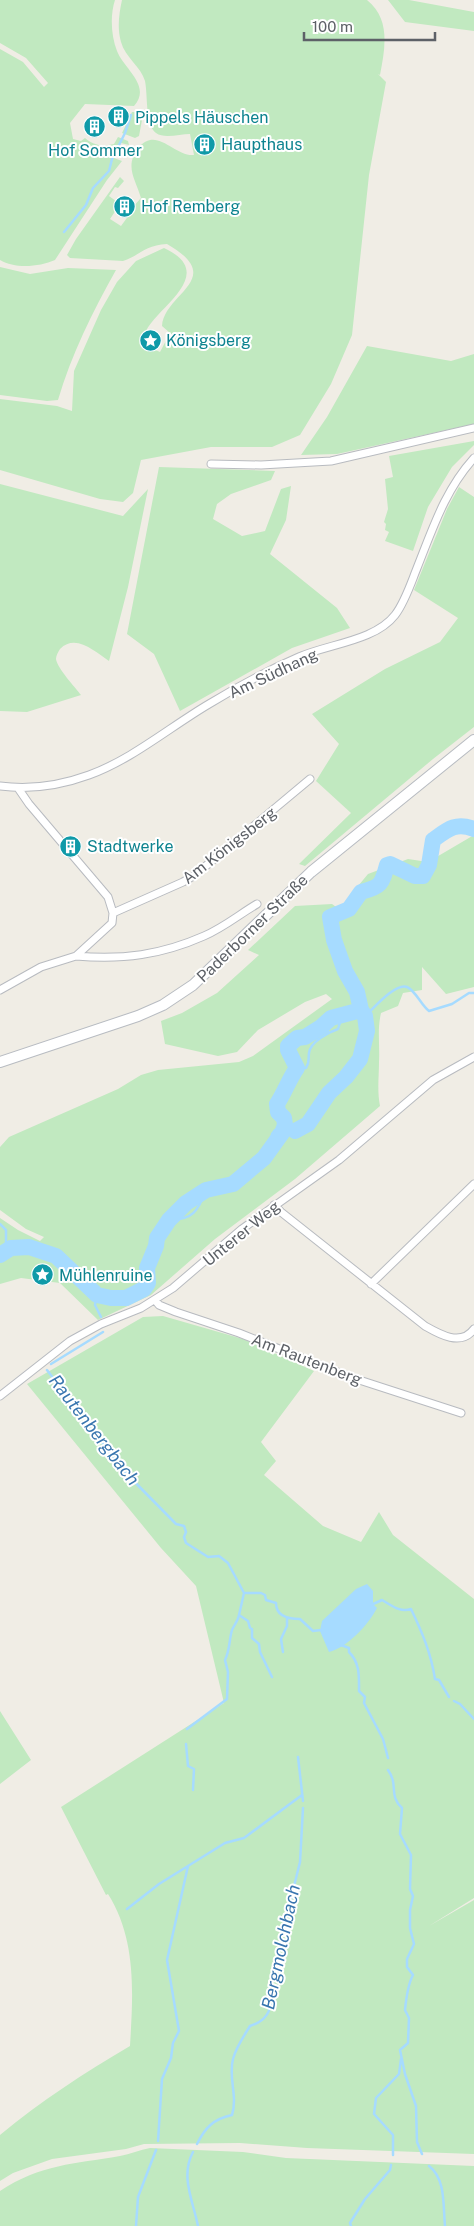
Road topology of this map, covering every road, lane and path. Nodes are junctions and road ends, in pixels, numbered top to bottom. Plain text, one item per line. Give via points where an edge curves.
1 (474, 428) edge
2 (474, 458) edge
3 (212, 464) dead end
4 (474, 740) edge
5 (310, 779) dead end
6 (0, 786) edge
7 (18, 788) junction
8 (257, 904) dead end
9 (113, 913) junction
10 (76, 956) junction
11 (0, 990) edge
12 (474, 1057) edge
13 (0, 1062) edge
14 (474, 1184) edge
15 (274, 1205) junction
16 (370, 1284) junction
17 (156, 1300) junction
18 (474, 1329) edge
19 (0, 1396) edge
20 (461, 1413) dead end

1 - 3 street via 331,461
2 - 7 street, Am Südhang via 447,494 400,608 383,627 300,657 208,705 91,775 52,786
4 - 13 main road, Paderborner Straße via 311,872 193,985 163,1005 138,1016
5 - 9 street, Am Königsberg via 195,875
6 - 7 street, Am Südhang
7 - 9 street via 108,897
8 - 10 street via 206,935 144,956
9 - 10 street via 112,923 105,932
10 - 11 street via 41,967
12 - 15 street, Unterer Weg via 433,1080 339,1160
14 - 16 street
15 - 16 street
15 - 17 street, Unterer Weg
16 - 18 street via 436,1332 460,1338
17 - 19 street, Unterer Weg via 70,1341
17 - 20 street, Am Rautenberg via 159,1305 176,1312 350,1377

